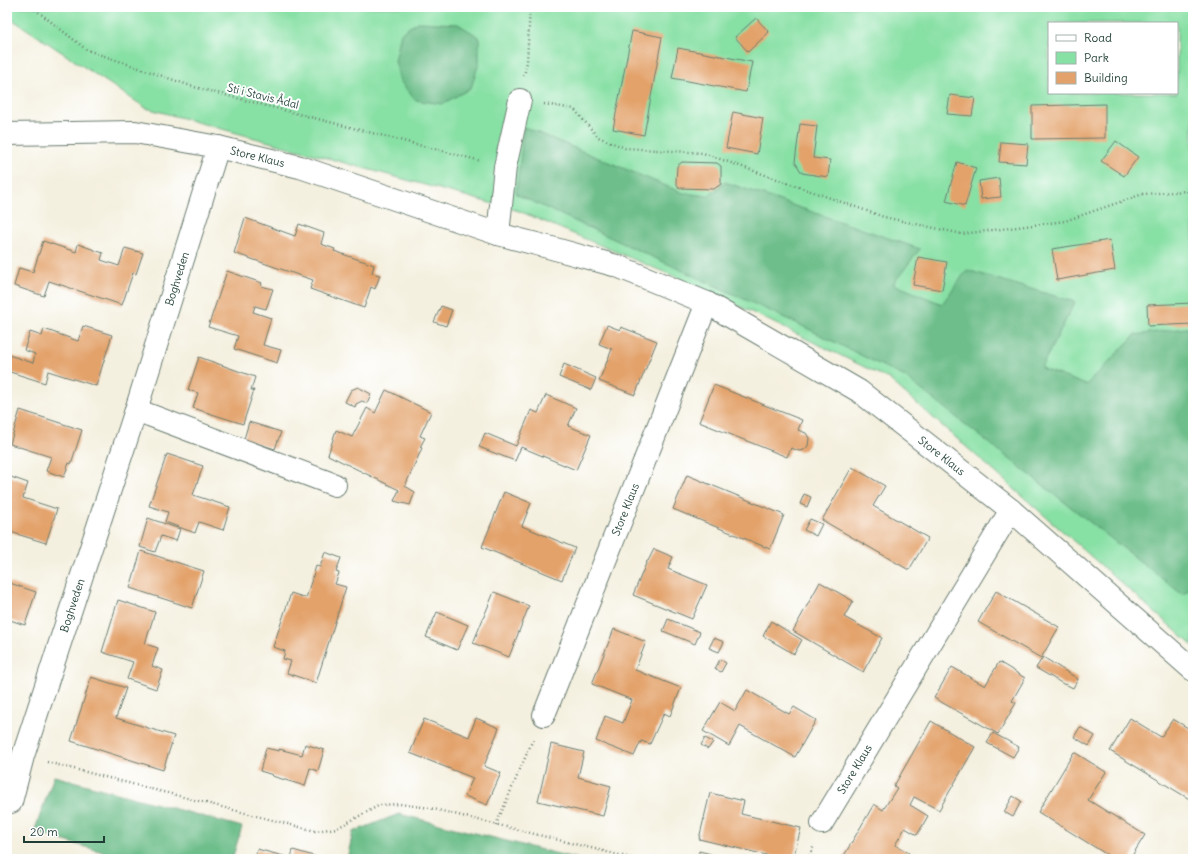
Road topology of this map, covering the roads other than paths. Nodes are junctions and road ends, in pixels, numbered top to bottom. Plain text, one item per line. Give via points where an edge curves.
1 (520, 100) road end
2 (7, 134) edge
3 (218, 147) junction
4 (498, 234) junction
5 (707, 303) junction
6 (136, 410) junction
7 (335, 485) dead end
8 (1011, 510) junction
9 (1193, 670) edge
10 (544, 715) road end
11 (11, 802) dead end
12 (822, 823) dead end

1 - 4 street via 505,167
2 - 3 street, Store Klaus via 135,132
3 - 4 street, Store Klaus via 300,167
3 - 6 street, Boghveden
4 - 5 street, Store Klaus via 616,266
5 - 8 street, Store Klaus via 859,391
5 - 10 street, Store Klaus
6 - 7 street
6 - 11 street, Boghveden via 23,756
8 - 9 street, Store Klaus
8 - 12 street, Store Klaus

